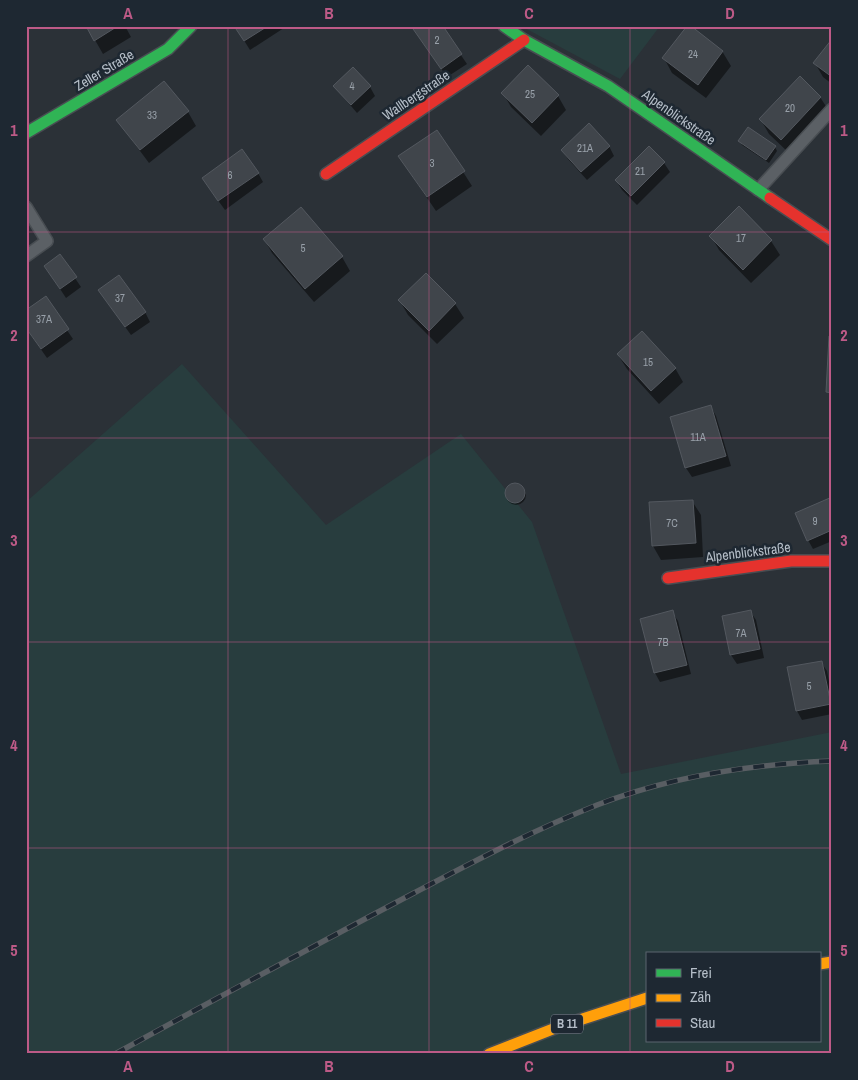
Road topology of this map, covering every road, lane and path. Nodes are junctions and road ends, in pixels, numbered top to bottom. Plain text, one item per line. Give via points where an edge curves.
1 (191, 26) edge
2 (504, 26) edge
3 (524, 40) junction
4 (832, 109) edge
5 (26, 133) edge
6 (326, 174) dead end
7 (758, 190) junction
8 (26, 207) edge
9 (832, 240) edge
10 (26, 256) edge
11 (832, 561) edge
12 (668, 578) dead end
13 (646, 998) edge
14 (490, 1054) edge

1 - 5 street, Zeller Straße via 168,49
2 - 3 street, Alpenblickstraße
3 - 6 street, Wallbergstraße
3 - 7 street, Alpenblickstraße via 608,86
4 - 7 lane
7 - 9 street, Alpenblickstraße
8 - 10 lane via 47,241
11 - 12 street, Alpenblickstraße via 791,561
13 - 14 street, B 11 via 558,1027

